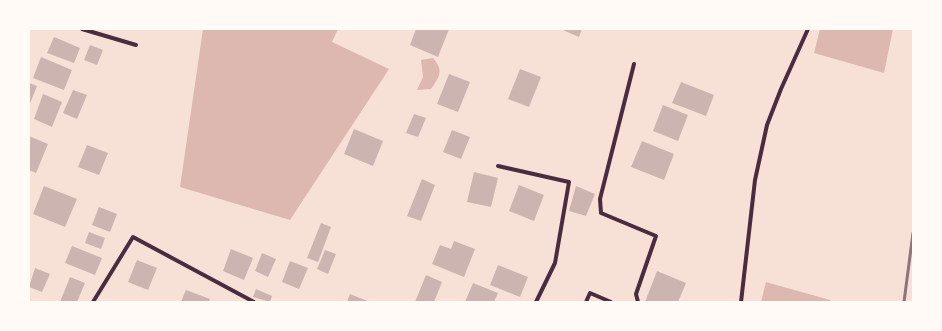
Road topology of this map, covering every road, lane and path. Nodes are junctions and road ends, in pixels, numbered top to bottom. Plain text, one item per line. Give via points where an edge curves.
1 (82, 29) edge
2 (808, 29) edge
3 (136, 45) dead end
4 (634, 64) dead end
5 (498, 166) dead end
6 (93, 302) edge
7 (254, 302) edge
8 (536, 302) edge
9 (586, 302) edge
10 (612, 302) edge
11 (638, 302) edge
12 (741, 302) edge

1 - 3 street
2 - 12 street via 766,132 755,180
4 - 11 street via 600,199 601,213 656,236 636,294
5 - 8 street via 569,182 555,263
6 - 7 street via 133,237
9 - 10 street via 590,293

